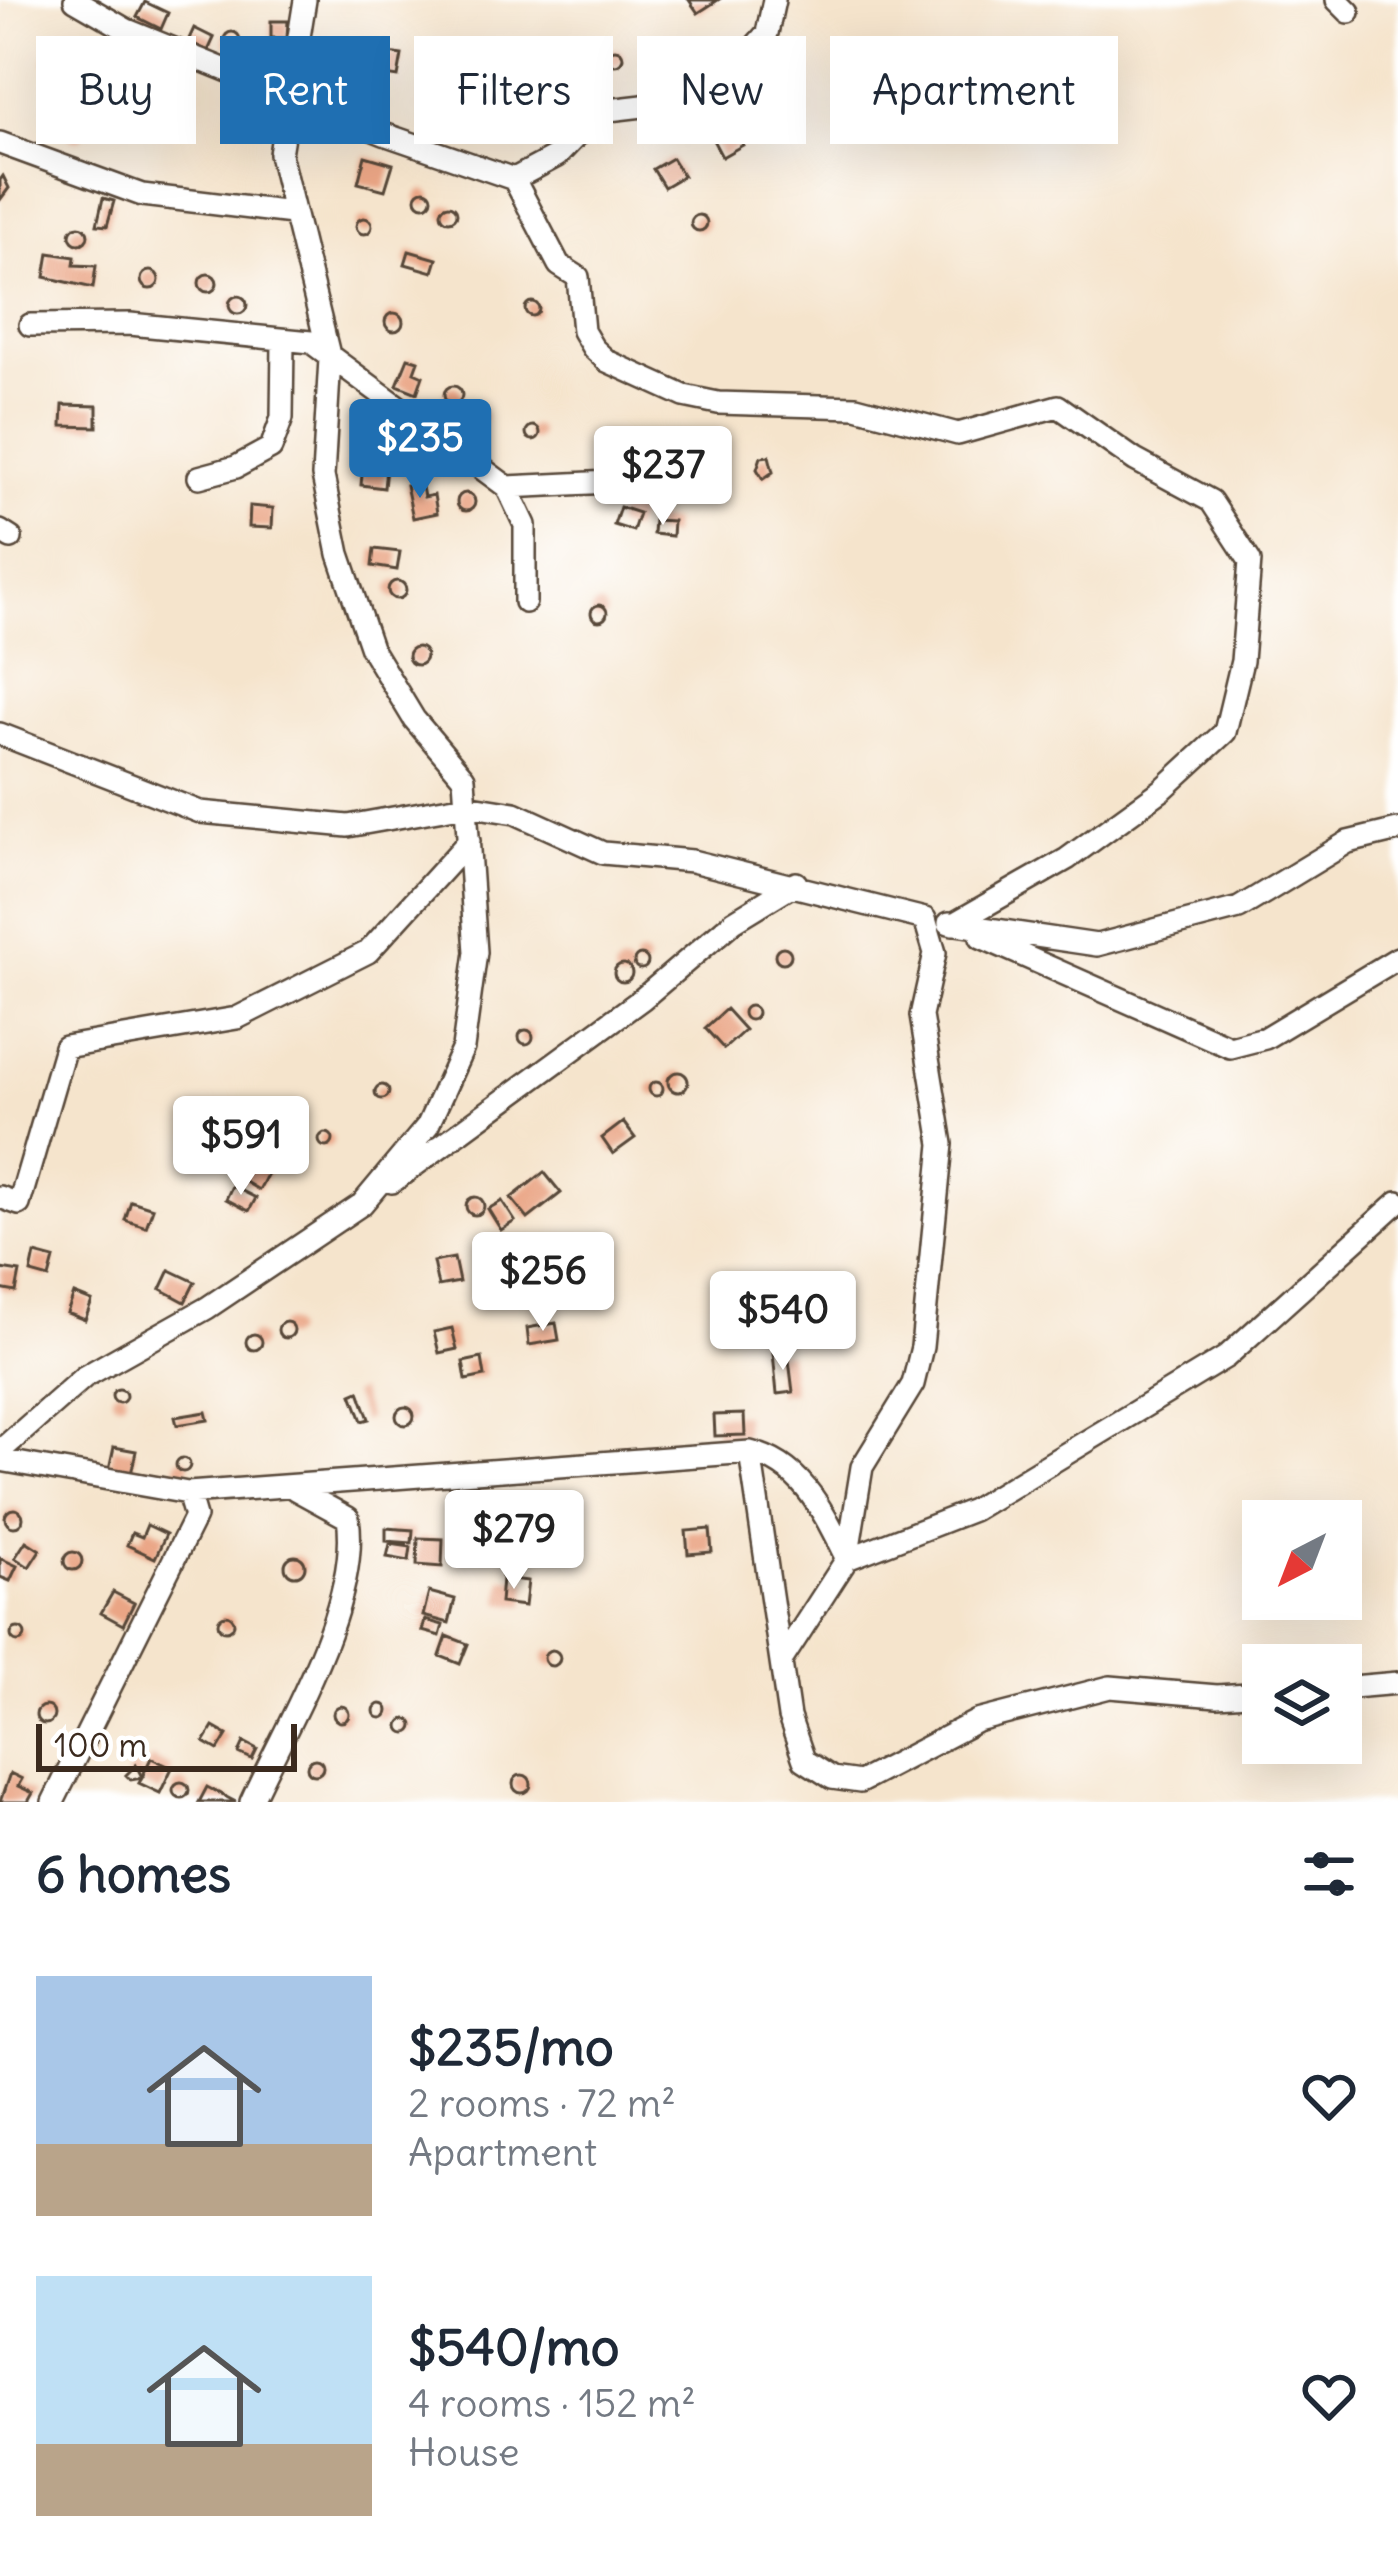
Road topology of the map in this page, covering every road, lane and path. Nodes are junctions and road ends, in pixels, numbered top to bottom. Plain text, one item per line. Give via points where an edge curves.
1 (75, 0) edge
2 (305, 0) edge
3 (774, 0) edge
4 (300, 36) edge
5 (220, 67) edge
6 (390, 133) edge
7 (0, 143) edge
8 (282, 144) edge
9 (514, 179) junction
10 (292, 214) junction
11 (30, 325) dead end
12 (283, 341) junction
13 (330, 359) junction
14 (199, 477) dead end
15 (693, 478) dead end
16 (507, 487) junction
17 (525, 602) dead end
18 (0, 734) edge
19 (466, 805) junction
20 (1398, 830) edge
21 (469, 841) junction
22 (796, 883) junction
23 (925, 920) junction
24 (953, 924) junction
25 (1398, 958) edge
26 (0, 1197) edge
27 (1398, 1202) edge
28 (362, 1204) junction
29 (750, 1452) junction
30 (0, 1456) edge
31 (291, 1488) junction
32 (188, 1493) junction
33 (847, 1559) junction
34 (782, 1660) junction
35 (1398, 1683) edge
36 (1362, 1686) edge
37 (1242, 1694) edge
38 (53, 1802) edge
39 (250, 1802) edge

1 - 5 street
2 - 4 street
3 - 9 street via 767,33 736,69 643,106 600,111 556,156
6 - 9 street
7 - 10 street via 142,194
8 - 10 street
9 - 24 street via 559,265 578,277 583,331 607,361 684,396 856,407 958,434 1058,406 1211,502 1250,561 1242,662 1225,732 1067,859
10 - 13 street
11 - 12 street via 130,324
12 - 13 street via 310,342
12 - 14 street via 282,418 272,448
13 - 16 street
13 - 19 street via 323,476 339,554 371,648 414,719 464,778
15 - 16 street
16 - 17 street via 525,525
18 - 19 street via 200,812 348,826
19 - 21 street
19 - 22 street via 515,813 603,853
20 - 24 street via 1348,842 1239,908 1097,945
21 - 26 street via 368,952 238,1018 65,1047 19,1204
21 - 28 street via 476,952 464,1048 428,1125
22 - 23 street
22 - 28 street via 734,921 642,999
23 - 24 street
23 - 33 street via 935,953 921,1016 941,1144 922,1347 904,1401 862,1467
24 - 25 street via 1230,1047 1265,1038
27 - 33 street via 1226,1357 973,1510
28 - 30 street via 208,1308 84,1377
29 - 31 street
29 - 33 street via 796,1474
29 - 34 street
30 - 32 street
31 - 32 street
31 - 39 street via 348,1518 352,1544 338,1603
32 - 38 street via 195,1516
33 - 34 street
34 - 37 street via 803,1760 832,1778 860,1782 977,1721 1032,1704 1110,1687
35 - 36 street

